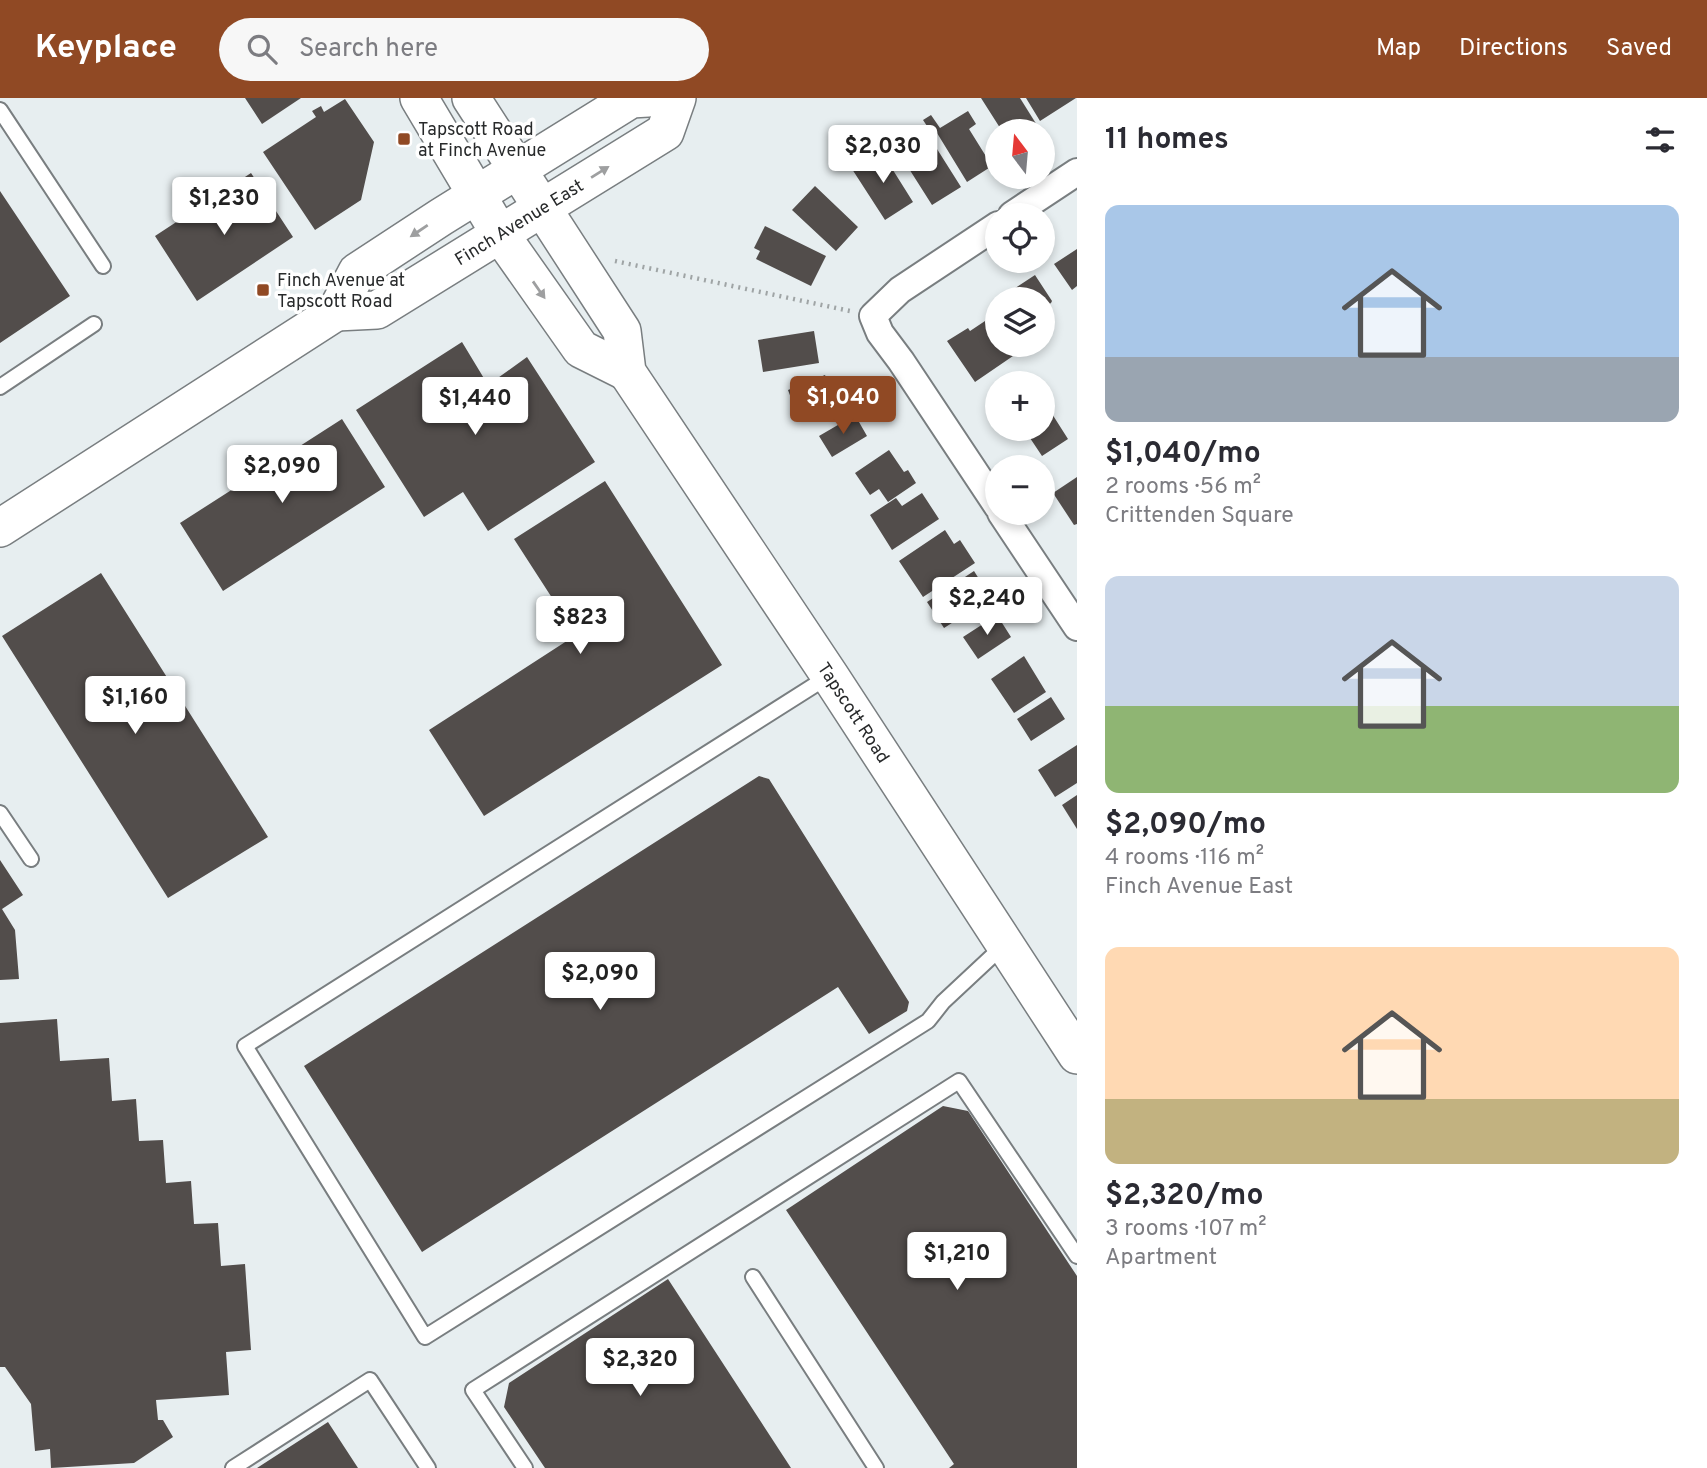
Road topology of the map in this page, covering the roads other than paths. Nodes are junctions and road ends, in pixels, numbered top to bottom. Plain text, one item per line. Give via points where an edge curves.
1 (419, 98) edge
2 (471, 98) edge
3 (648, 98) edge
4 (677, 98) edge
5 (0, 110) edge
6 (518, 170) junction
7 (1077, 172) edge
8 (477, 195) junction
9 (1030, 203) edge
10 (542, 208) junction
11 (500, 234) junction
12 (985, 234) edge
13 (103, 267) dead end
14 (336, 312) junction
15 (94, 324) dead end
16 (627, 372) junction
17 (0, 387) edge
18 (985, 487) edge
19 (1, 524) edge
20 (1009, 525) edge
21 (1077, 627) edge
22 (830, 676) junction
23 (0, 813) edge
24 (31, 859) dead end
25 (1004, 945) junction
26 (1077, 1055) edge
27 (1077, 1256) edge
28 (753, 1277) dead end
29 (233, 1468) edge
30 (428, 1468) edge
31 (525, 1468) edge
32 (876, 1468) edge

1 - 8 street
2 - 6 street, Tapscott Road
3 - 6 street, Finch Avenue East via 631,99
10 -> 4 street, Finch Avenue East via 665,132
5 - 13 lane
6 - 8 street, Finch Avenue East
6 - 10 street, Tapscott Road
7 - 9 street
8 - 11 street
8 -> 14 street, Finch Avenue East via 357,272
10 - 11 street, Finch Avenue East
10 - 16 street, Tapscott Road via 622,331
11 - 14 street, Finch Avenue East via 377,310
11 -> 16 street via 580,349
12 - 18 street via 900,290 873,316
14 - 19 street, Finch Avenue East
15 - 17 lane
16 - 22 street, Tapscott Road
20 - 21 street
22 - 25 street, Tapscott Road
22 - 25 lane via 246,1046 425,1337 928,1021
23 - 24 lane
25 - 26 street, Tapscott Road
27 - 31 lane via 959,1080 473,1390
28 - 32 lane
29 - 30 lane via 370,1380

